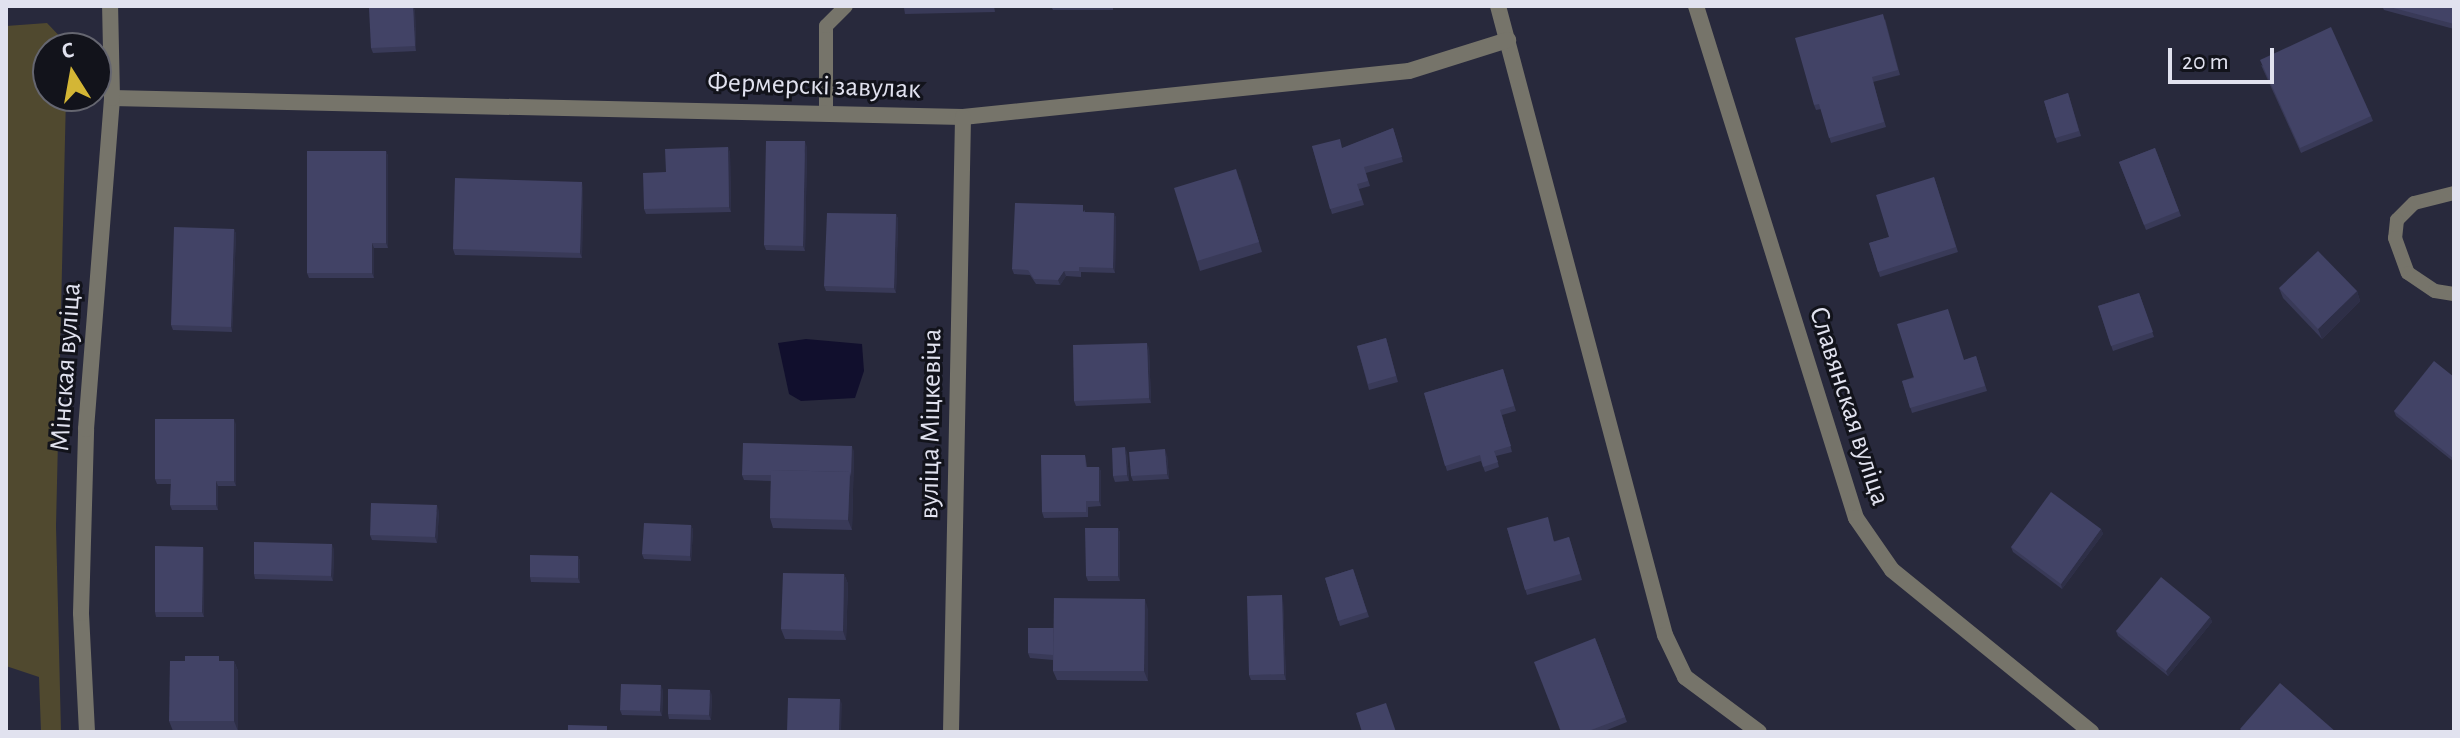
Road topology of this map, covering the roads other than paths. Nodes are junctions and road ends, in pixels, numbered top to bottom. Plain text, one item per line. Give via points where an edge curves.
1 (110, 6) edge
2 (846, 6) edge
3 (1498, 6) edge
4 (1696, 6) edge
5 (111, 32) edge
6 (1508, 40) junction
7 (112, 98) edge
8 (826, 111) junction
9 (111, 112) edge
10 (963, 117) junction
11 (2454, 193) edge
12 (2454, 294) edge
13 (87, 732) edge
14 (951, 732) edge
15 (1759, 732) edge
16 (2091, 732) edge

1 - 5 street, Мінская вуліца
2 - 8 lane via 826,26
3 - 6 street
4 - 16 street, Славянская вуліца via 1856,518 1892,570
6 - 10 street, Фермерскі завулак via 1409,71
6 - 15 street via 1665,635 1685,677
7 - 8 street, Фермерскі завулак
8 - 10 street, Фермерскі завулак
9 - 13 street, Мінская вуліца via 86,429 81,613
10 - 14 street, вуліца Міцкевіча
11 - 12 lane via 2414,203 2397,220 2395,238 2408,273 2435,291

